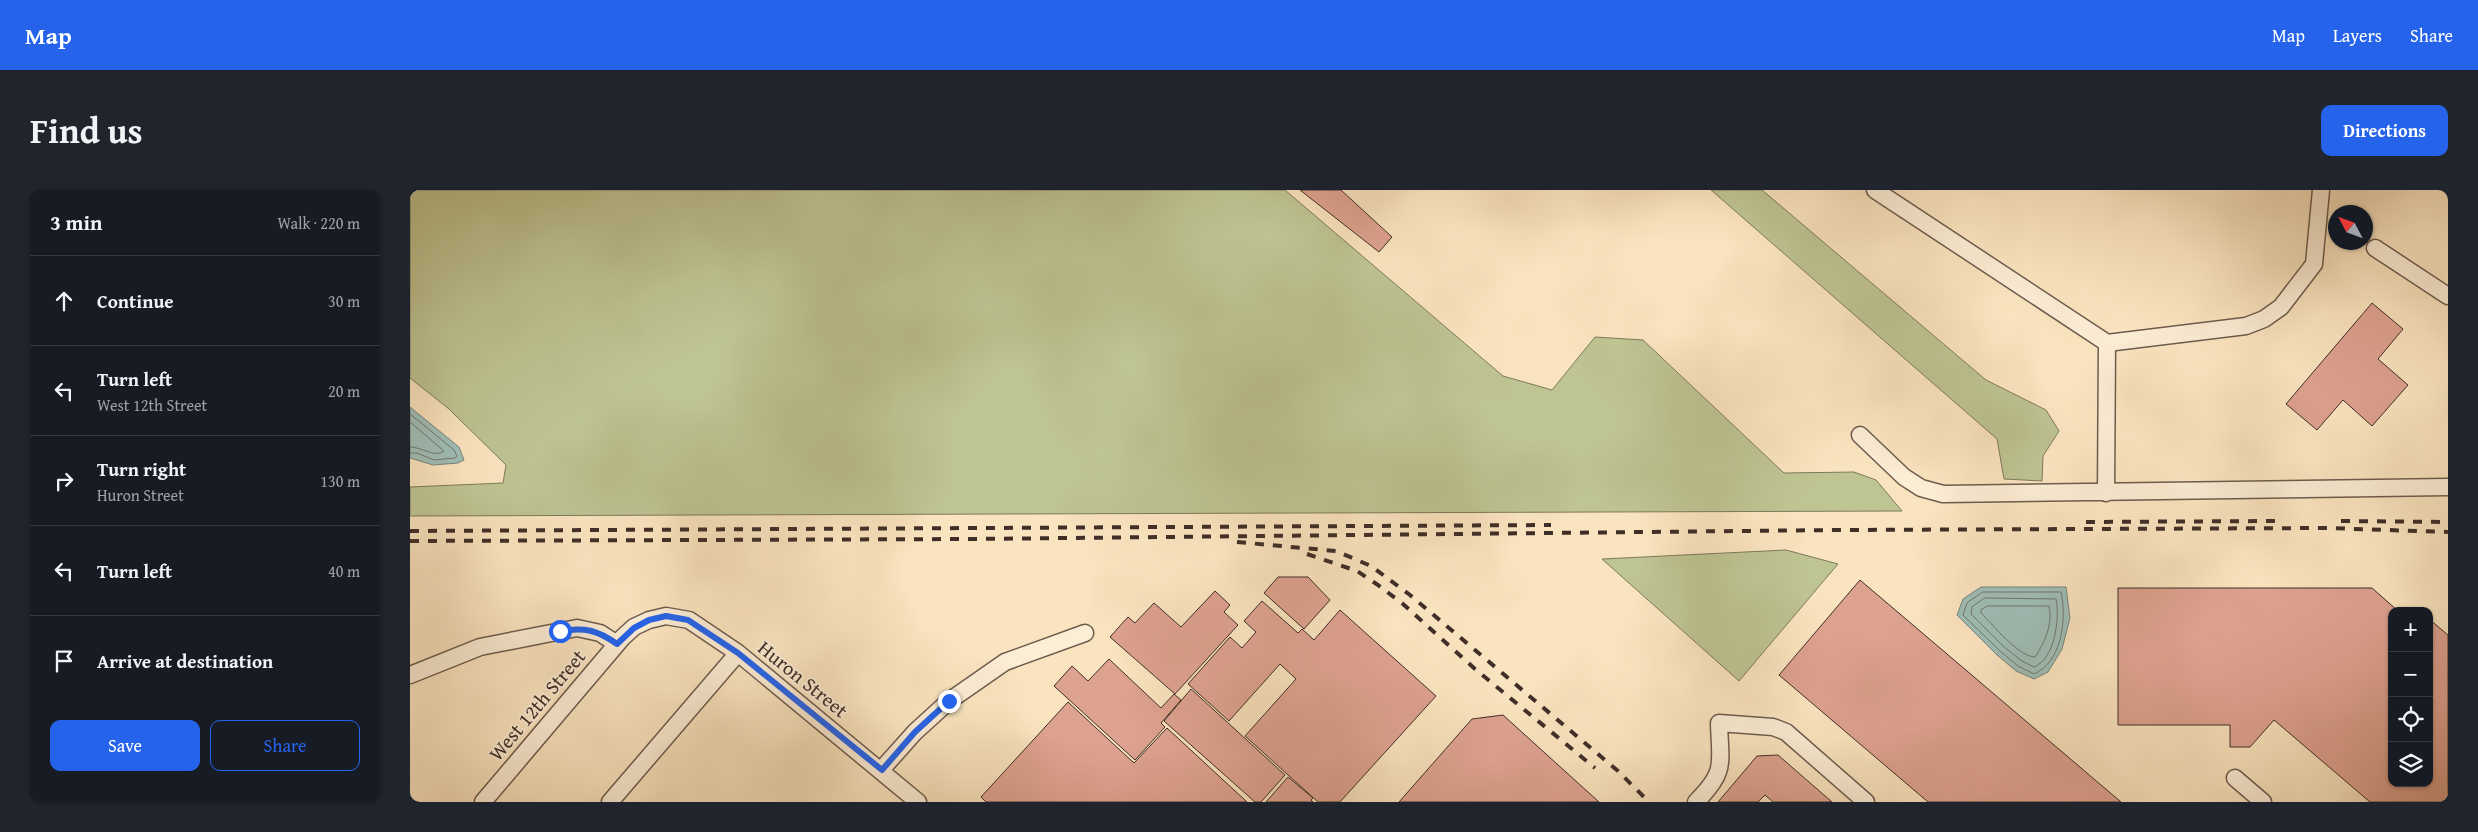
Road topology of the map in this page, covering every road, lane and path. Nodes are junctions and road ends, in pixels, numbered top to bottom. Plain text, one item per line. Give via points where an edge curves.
1 (1875, 190) edge
2 (2321, 190) edge
3 (2375, 248) dead end
4 (2448, 296) edge
5 (2106, 343) junction
6 (1860, 435) dead end
7 (2448, 487) edge
8 (2106, 493) junction
9 (649, 620) joint
10 (1085, 633) dead end
11 (617, 644) junction
12 (738, 653) junction
13 (410, 675) edge
14 (882, 770) junction
15 (2234, 778) dead end
16 (910, 799) edge
17 (483, 802) edge
18 (610, 802) edge
19 (1696, 802) edge
20 (1866, 802) edge
21 (2263, 802) edge

1 - 5 street
2 - 5 street via 2314,264 2281,307 2246,326
3 - 4 street
5 - 8 street
6 - 8 street via 1904,477 1920,488 1942,494
7 - 8 street
9 - 11 street, West 12th Street via 634,628
9 - 12 street, Huron Street via 666,616 688,620
10 - 14 street via 1005,662 949,701 915,732
11 - 13 street via 600,633 578,628 480,648
11 - 17 street, West 12th Street
12 - 14 street, Huron Street
12 - 18 street
14 - 16 street, Huron Street
15 - 21 street
19 - 20 street via 1712,786 1720,770 1719,723 1773,727 1786,732

